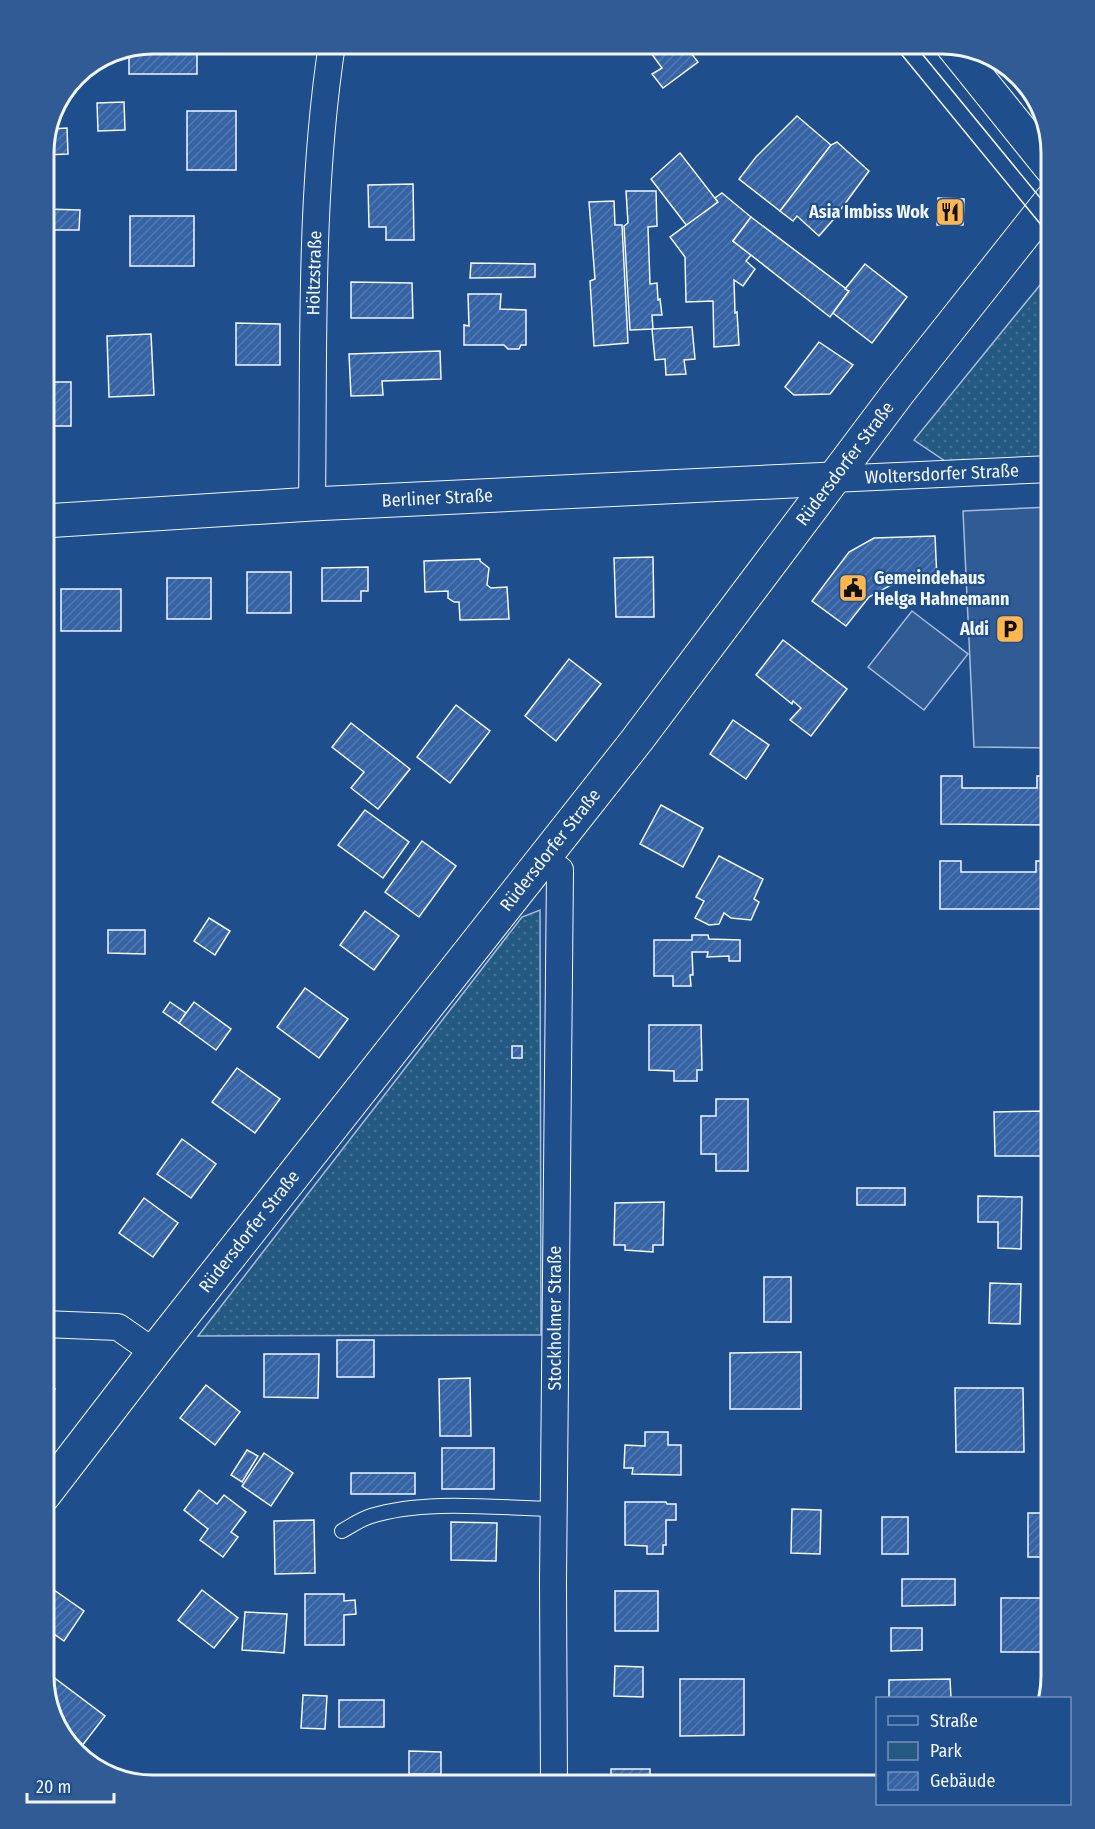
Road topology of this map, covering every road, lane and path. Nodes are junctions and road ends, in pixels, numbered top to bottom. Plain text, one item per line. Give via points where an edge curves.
1 (330, 54) edge
2 (961, 56) edge
3 (1041, 154) edge
4 (1041, 214) edge
5 (1041, 470) edge
6 (832, 479) junction
7 (312, 504) junction
8 (54, 520) edge
9 (544, 858) junction
10 (54, 1324) edge
11 (154, 1352) junction
12 (54, 1482) edge
13 (553, 1509) junction
14 (342, 1531) dead end
15 (554, 1775) edge

1 - 7 street, Höltzstraße via 323,100 317,205
2 - 3 street
4 - 6 street, Rüdersdorfer Straße
5 - 6 street, Woltersdorfer Straße
6 - 7 street, Berliner Straße
6 - 9 street, Rüdersdorfer Straße
7 - 8 street, Berliner Straße
9 - 11 street, Rüdersdorfer Straße
9 - 13 street, Stockholmer Straße via 560,870
10 - 11 street via 118,1327
11 - 12 street, Rüdersdorfer Straße
13 - 14 lane via 441,1506 398,1510 369,1516
13 - 15 street, Stockholmer Straße

